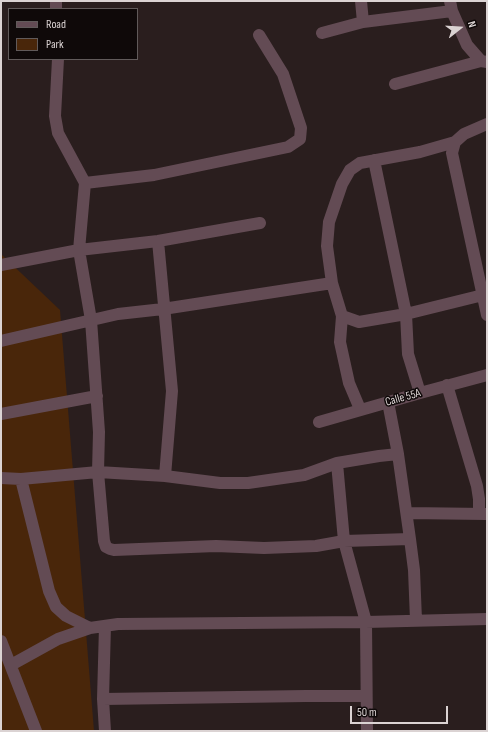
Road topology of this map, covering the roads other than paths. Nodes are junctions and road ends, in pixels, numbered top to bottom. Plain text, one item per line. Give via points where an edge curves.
1 (361, 1) edge
2 (451, 6) edge
3 (363, 22) junction
4 (322, 33) dead end
5 (259, 35) dead end
6 (58, 60) edge
7 (484, 62) edge
8 (395, 84) dead end
9 (487, 124) edge
10 (455, 142) junction
11 (374, 160) junction
12 (85, 183) junction
13 (260, 223) dead end
14 (158, 241) junction
15 (79, 250) junction
16 (1, 265) edge
17 (332, 283) junction
18 (483, 295) junction
19 (163, 309) junction
20 (406, 314) junction
21 (487, 315) edge
22 (342, 316) junction
23 (91, 320) junction
24 (1, 341) edge
25 (487, 375) edge
26 (448, 385) junction
27 (420, 393) junction
28 (98, 396) junction
29 (388, 402) junction
30 (360, 409) junction
31 (1, 414) edge
32 (319, 422) dead end
33 (398, 454) junction
34 (337, 463) junction
35 (98, 472) junction
36 (165, 476) junction
37 (1, 478) edge
38 (21, 479) junction
39 (407, 513) junction
40 (483, 514) edge
41 (410, 539) junction
42 (344, 541) junction
43 (487, 619) edge
44 (416, 620) junction
45 (366, 622) junction
46 (105, 626) junction
47 (90, 628) junction
48 (1, 641) edge
49 (11, 665) junction
50 (366, 696) junction
51 (103, 699) junction
52 (36, 731) edge
53 (105, 731) edge
54 (367, 731) edge

1 - 3 street
2 - 3 street
2 - 7 street via 466,45
3 - 4 street
5 - 12 street via 283,74 301,128 300,139 288,147 161,173
6 - 12 street via 55,116 58,133
7 - 8 street
9 - 10 street via 464,134
10 - 11 street via 420,152
10 - 18 street via 452,153
11 - 17 street via 360,163 350,170 336,199 329,222 327,246
11 - 20 street
12 - 15 street
13 - 14 street
14 - 15 street
14 - 19 street
15 - 16 street
15 - 23 street
17 - 19 street
17 - 22 street
18 - 20 street
18 - 21 street
19 - 23 street
19 - 36 street via 172,391
20 - 22 street via 359,322
20 - 27 street via 408,354
22 - 30 street via 340,342 349,383
23 - 24 street
23 - 28 street
25 - 26 street, Calle 55A
26 - 27 street, Calle 55A
26 - 40 street
27 - 29 street, Calle 55A
28 - 31 street
28 - 35 street
29 - 30 street, Calle 55A
29 - 33 street
30 - 32 street, Calle 55A
33 - 34 street
33 - 39 street
34 - 36 street via 304,475 248,483 220,483
34 - 42 street
35 - 36 street
35 - 38 street
35 - 42 street via 104,541 110,549 216,546 264,548 316,546
37 - 38 street
38 - 47 street via 49,591 56,607 66,616
39 - 40 street
39 - 41 street
41 - 42 street
41 - 44 street
42 - 45 street
43 - 44 street
44 - 45 street
45 - 46 street
45 - 50 street
46 - 47 street
46 - 51 street
47 - 49 street via 58,639
48 - 49 street
49 - 52 street
50 - 51 street
50 - 54 street
51 - 53 street

